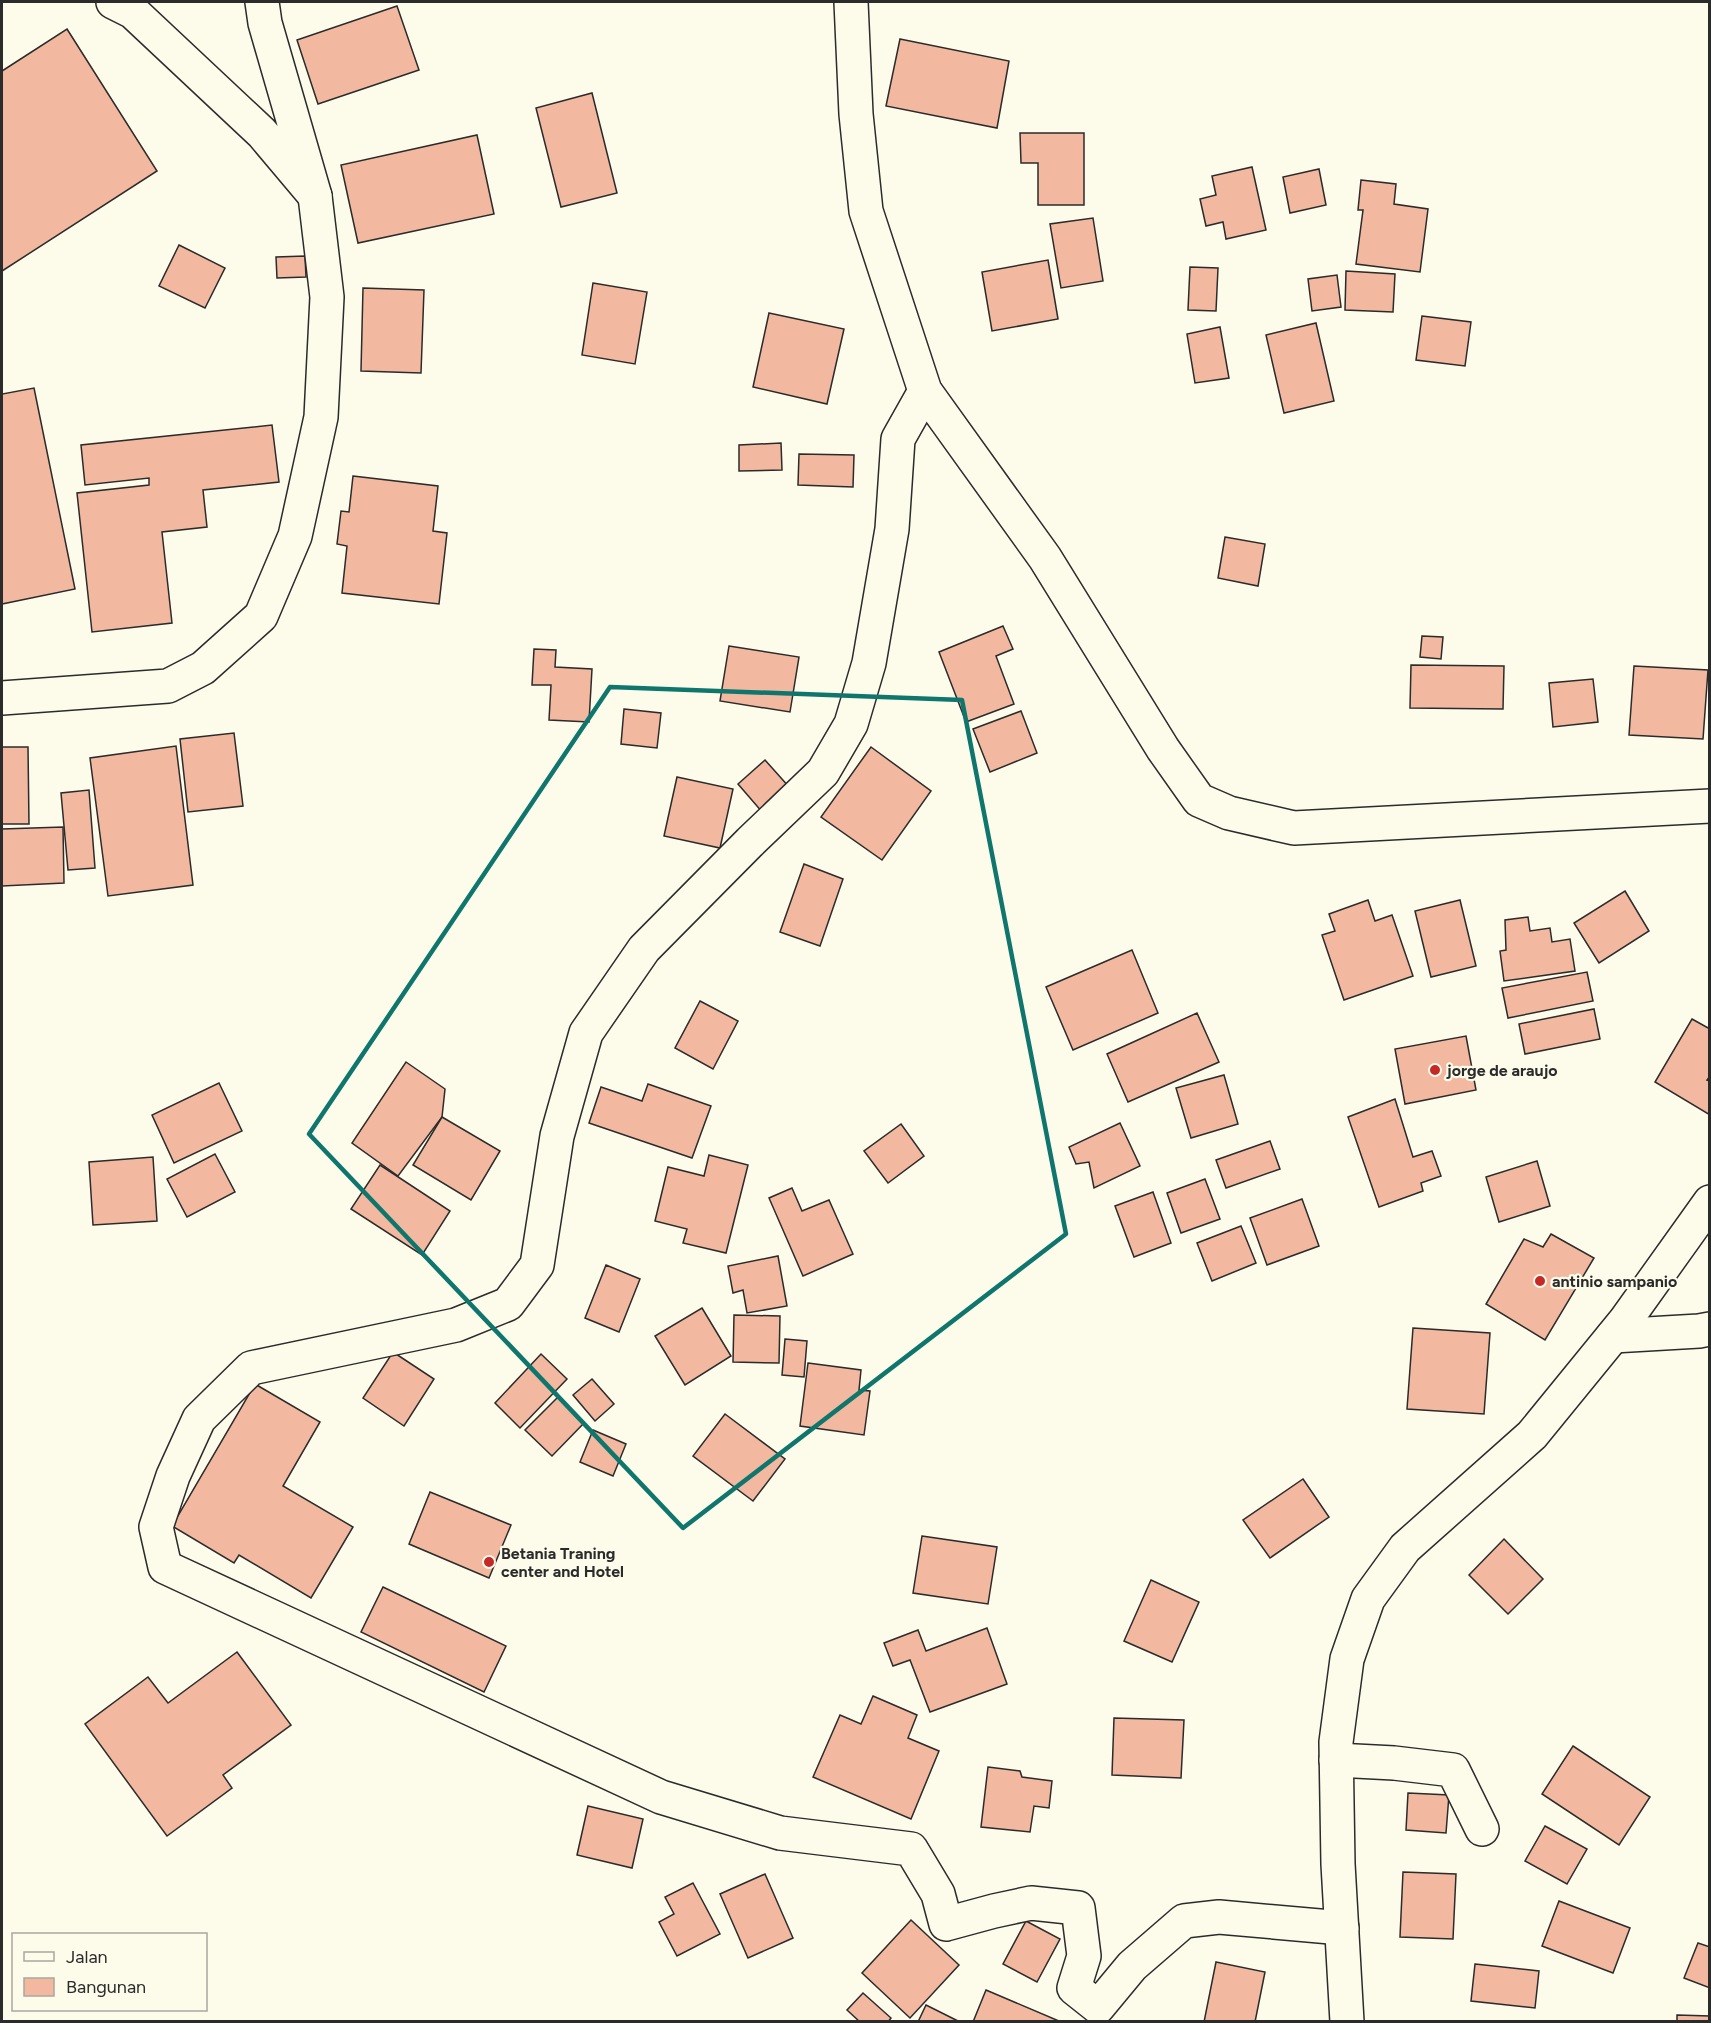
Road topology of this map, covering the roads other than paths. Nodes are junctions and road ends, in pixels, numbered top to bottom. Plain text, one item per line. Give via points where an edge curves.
1 (113, 2) edge
2 (262, 2) edge
3 (851, 2) edge
4 (315, 196) junction
5 (925, 390) junction
6 (2, 698) edge
7 (1710, 807) edge
8 (1710, 1202) edge
9 (1710, 1329) edge
10 (1612, 1336) junction
11 (1336, 1760) junction
12 (1482, 1829) dead end
13 (1342, 1928) junction
14 (1347, 2022) edge

1 - 4 street via 132,12 262,133
2 - 4 street
3 - 5 street via 856,114 866,211
4 - 6 street via 327,297 321,417 295,536 261,616 203,668 168,686
5 - 7 street via 1045,558 1199,800 1229,813 1294,828
5 - 13 street via 898,439 892,529 869,663 851,724 823,772 644,949 585,1033 557,1136 537,1265 508,1305 456,1325 251,1368 200,1419 173,1476 156,1527 165,1567 661,1797 780,1833 911,1849 938,1894 946,1924 1031,1903 1078,1908 1084,1956 1074,1988 1098,2007 1132,1966 1184,1921 1219,1917
8 - 10 street
9 - 10 street
10 - 11 street via 1532,1435 1405,1548 1368,1599 1347,1659
11 - 12 street via 1452,1770
11 - 13 street
13 - 14 street

